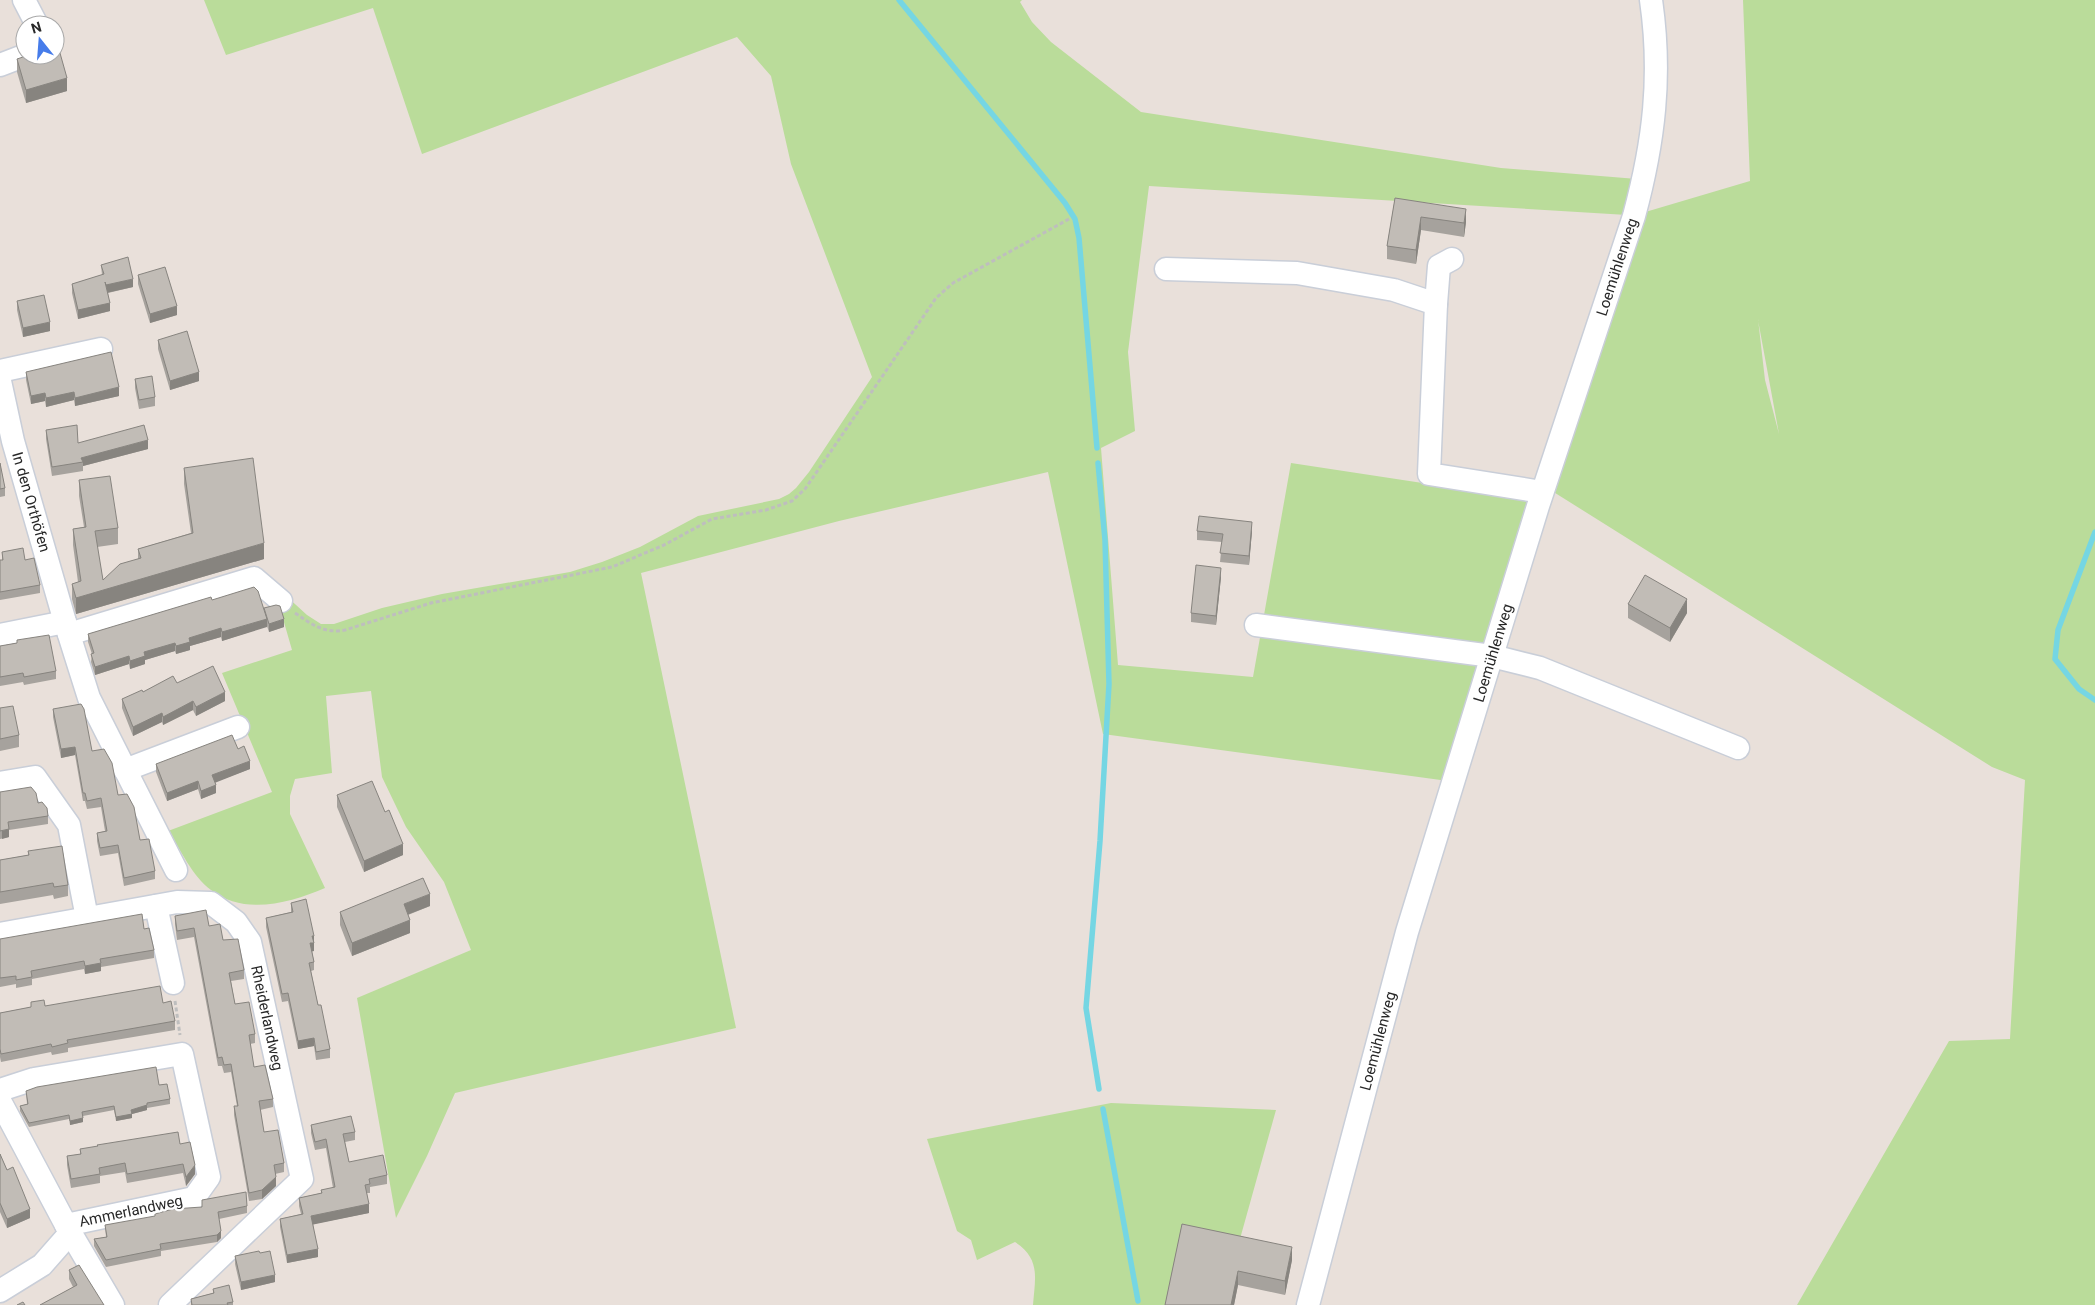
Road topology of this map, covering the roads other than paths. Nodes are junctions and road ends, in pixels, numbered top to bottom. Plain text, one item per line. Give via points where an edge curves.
1 (24, 0) edge
2 (1651, 0) edge
3 (32, 15) edge
4 (15, 59) edge
5 (0, 65) edge
6 (1452, 259) dead end
7 (1166, 269) dead end
8 (1436, 304) junction
9 (101, 349) dead end
10 (0, 371) edge
11 (0, 381) edge
12 (7, 442) edge
13 (1542, 492) junction
14 (281, 601) road end
15 (1256, 625) dead end
16 (67, 628) junction
17 (0, 635) edge
18 (1492, 656) junction
19 (238, 727) dead end
20 (1738, 748) dead end
21 (125, 770) junction
22 (0, 783) edge
23 (176, 870) dead end
24 (156, 906) junction
25 (87, 918) junction
26 (0, 934) edge
27 (173, 983) road end
28 (0, 1090) edge
29 (0, 1101) edge
30 (69, 1228) junction
31 (0, 1291) edge
32 (113, 1305) edge
33 (170, 1305) edge
34 (1308, 1305) edge

1 - 3 street
2 - 13 street, Loemühlenweg via 1656,106 1647,169
4 - 5 street
6 - 8 street via 1439,266
7 - 8 street via 1297,273 1394,290
8 - 13 street via 1429,474
9 - 10 street
11 - 12 street, In den Orthöfen
12 - 16 street, In den Orthöfen
13 - 18 street, Loemühlenweg
14 - 16 street via 254,578
15 - 18 street
16 - 17 street
16 - 21 street, In den Orthöfen via 89,698
18 - 20 street via 1540,668
18 - 34 street, Loemühlenweg via 1407,932
19 - 21 street
21 - 23 street, In den Orthöfen
22 - 25 street via 35,777 69,825
24 - 25 street, Rheiderlandweg
24 - 27 street
24 - 33 street, Rheiderlandweg via 177,902 212,904 236,922 250,942 302,1179
25 - 26 street, Rheiderlandweg
28 - 30 street, Ammerlandweg via 34,1079 182,1054 209,1177 194,1198
29 - 30 street
30 - 31 street via 42,1265
30 - 32 street

